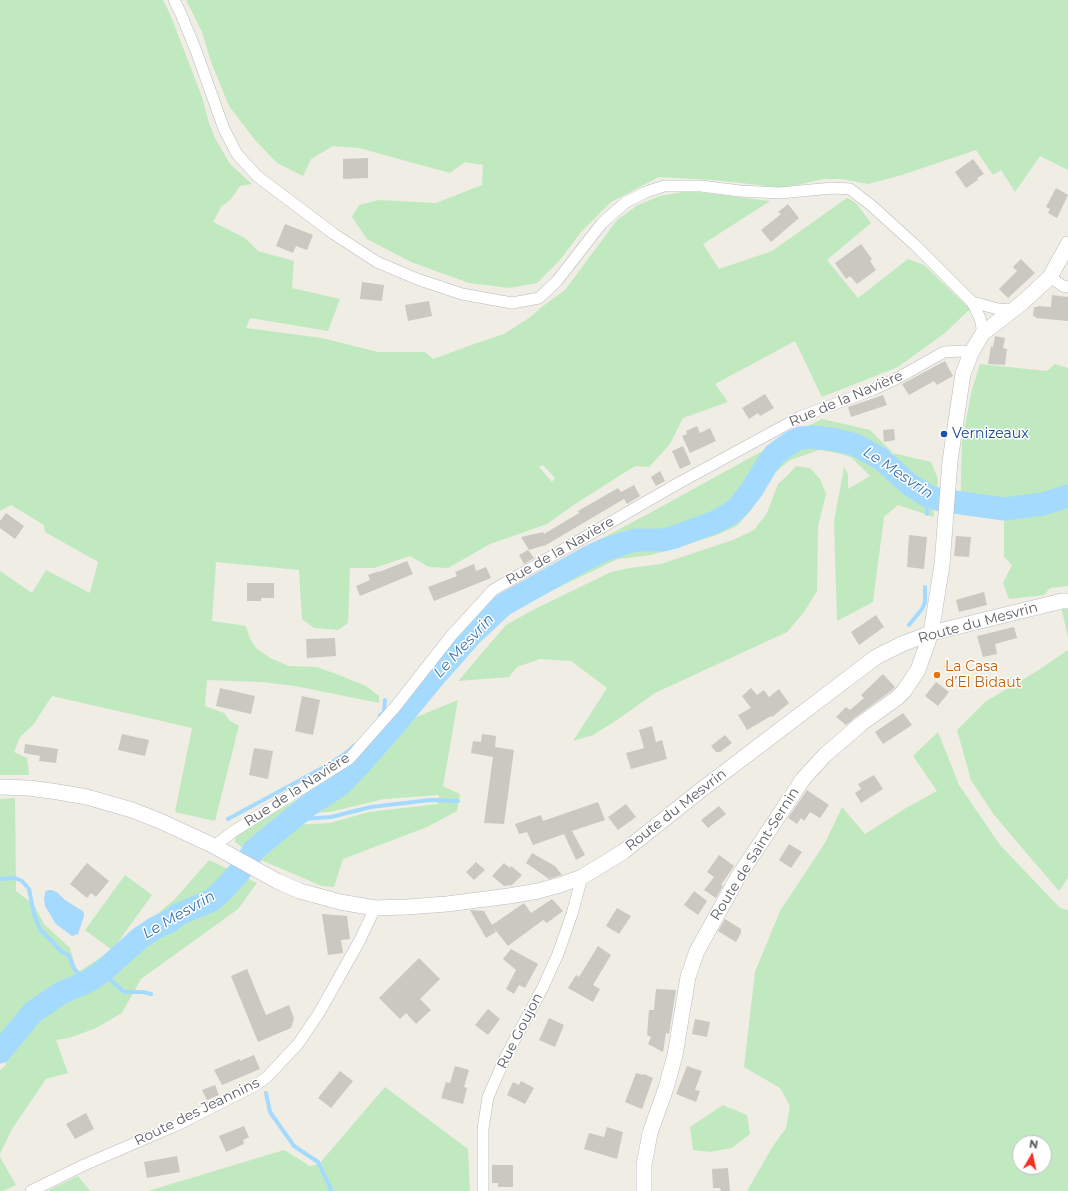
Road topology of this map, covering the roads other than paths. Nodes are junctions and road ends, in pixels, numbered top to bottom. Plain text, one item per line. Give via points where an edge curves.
1 (174, 0) edge
2 (1068, 244) edge
3 (1050, 277) junction
4 (1068, 287) edge
5 (972, 302) junction
6 (1012, 310) junction
7 (983, 333) junction
8 (971, 353) junction
9 (1068, 601) edge
10 (931, 633) junction
11 (0, 787) edge
12 (214, 846) junction
13 (582, 877) junction
14 (375, 908) junction
15 (31, 1191) edge
16 (483, 1191) edge
17 (644, 1191) edge

1 - 5 street via 195,48 224,129 238,154 257,176 334,234 378,262 417,279 462,294 512,303 539,298 557,281 602,224 626,202 646,192 664,186 701,186 779,193 832,188 850,189 859,195 915,245
2 - 3 main road
3 - 4 street
3 - 6 main road
5 - 6 street
5 - 7 street via 980,318
6 - 7 main road
7 - 8 main road
8 - 10 main road, Route de Saint-Sernin via 963,374 950,461 942,565
8 - 12 street, Rue de la Navière via 944,352 872,390 800,417 493,590 451,636 396,706 349,759
9 - 10 main road, Route du Mesvrin
10 - 13 main road, Route du Mesvrin via 876,657 623,852
10 - 17 main road, Route de Saint-Sernin via 918,670 904,691 825,755 803,779 738,877 706,933 688,977 676,1055 650,1133 644,1165
11 - 12 main road, Route du Mesvrin via 51,791 102,801 160,821
12 - 14 main road, Route du Mesvrin via 300,891
13 - 14 main road, Route du Mesvrin via 538,891 509,896
13 - 16 street, Rue Goujon via 558,954 488,1097 483,1129
14 - 15 street, Route des Jeannins via 319,1013 298,1044 267,1077 177,1125

